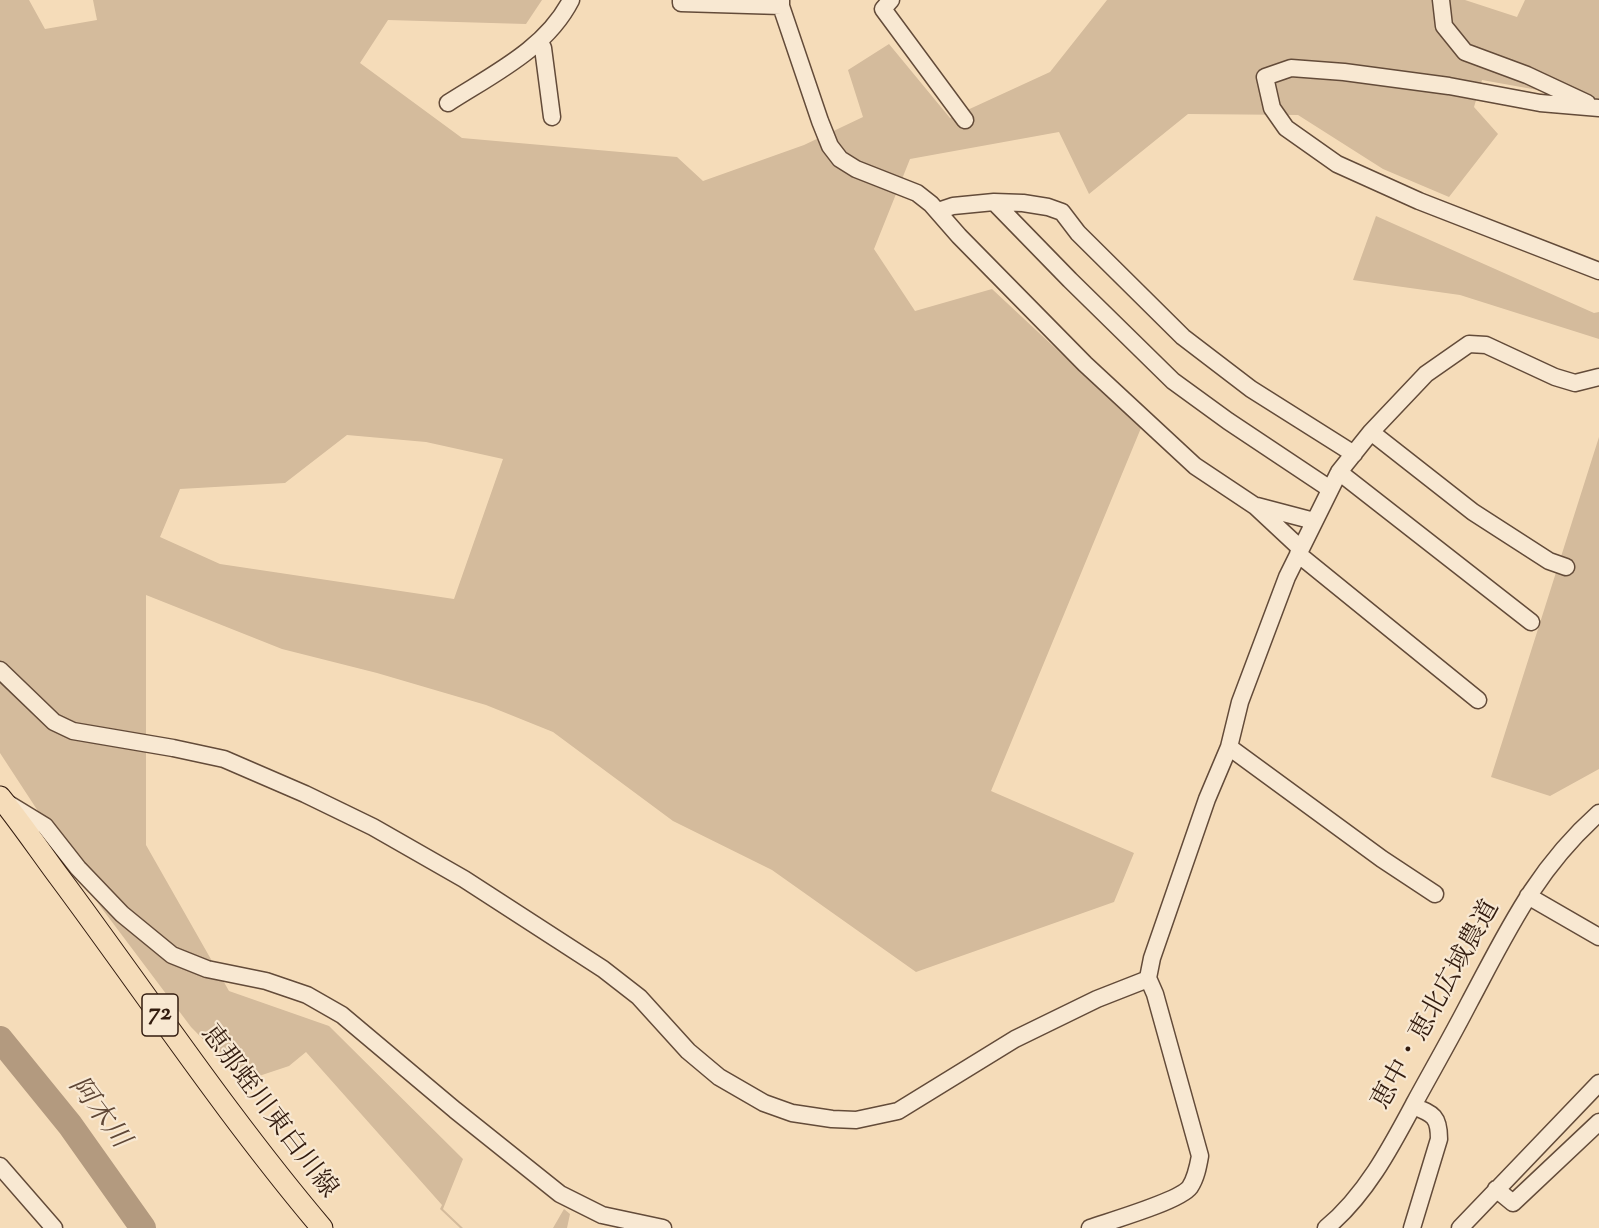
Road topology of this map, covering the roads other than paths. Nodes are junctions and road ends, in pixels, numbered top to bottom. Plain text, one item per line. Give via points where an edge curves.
1 (571, 0) edge
2 (681, 0) edge
3 (891, 0) edge
4 (1441, 0) edge
5 (781, 3) edge
6 (540, 42) junction
7 (448, 103) dead end
8 (1599, 108) edge
9 (552, 117) dead end
10 (965, 120) dead end
11 (994, 202) junction
12 (938, 211) junction
13 (1599, 271) edge
14 (1599, 377) edge
15 (1371, 432) junction
16 (1354, 454) junction
17 (1339, 472) junction
18 (1330, 489) junction
19 (1255, 506) junction
20 (1314, 521) junction
21 (1299, 551) junction
22 (1566, 567) dead end
23 (1531, 622) dead end
24 (0, 670) edge
25 (1479, 700) dead end
26 (1229, 747) junction
27 (1, 798) edge
28 (1599, 813) edge
29 (1435, 894) dead end
30 (1528, 896) junction
31 (1599, 937) edge
32 (1148, 979) junction
33 (1599, 1083) edge
34 (1413, 1106) junction
35 (1599, 1122) edge
36 (0, 1166) edge
37 (1496, 1189) junction
38 (54, 1228) edge
39 (322, 1228) edge
40 (663, 1228) edge
41 (1090, 1228) edge
42 (1326, 1228) edge
43 (1412, 1228) edge
44 (1460, 1228) edge

1 - 6 street
2 - 5 street
3 - 10 street via 883,9
4 - 8 street via 1444,26 1465,52
5 - 12 street via 830,146 840,159 856,169 917,193
6 - 7 street
6 - 9 street
8 - 13 street via 1540,103 1344,72 1292,68 1265,77 1272,108 1286,128 1337,164 1419,201
11 - 12 street
11 - 16 street via 1023,203 1062,212 1078,233 1183,337 1251,389
11 - 18 street via 1173,381
12 - 19 street via 1085,364 1195,466
14 - 15 street via 1575,382 1555,377 1486,345 1469,344 1426,374
15 - 16 street
15 - 22 street via 1473,512 1549,561
16 - 17 street
17 - 18 street
17 - 23 street
18 - 20 street
19 - 20 street
19 - 21 street
20 - 21 street
21 - 25 street
21 - 26 street via 1240,702
24 - 32 street via 54,722 73,731 224,759 383,833 464,879 603,969 639,997 688,1051 719,1077 764,1103 792,1113 856,1120 898,1111 1016,1039
26 - 29 street
26 - 32 street via 1152,958
27 - 39 main road, 恵那蛭川東白川線 / 72 via 192,1059
27 - 40 street via 45,826 122,914 172,955 207,969 266,981 307,995 342,1016 560,1194 602,1215
28 - 30 street, 恵中・恵北広域農道 via 1567,845
30 - 31 street
30 - 34 street, 恵中・恵北広域農道
32 - 41 street via 1200,1156 1196,1176 1189,1190 1153,1208
33 - 37 street
34 - 42 street, 恵中・恵北広域農道 via 1368,1180
34 - 43 street via 1433,1114 1439,1125 1439,1139
35 - 37 street via 1513,1203
36 - 38 street
37 - 44 street

